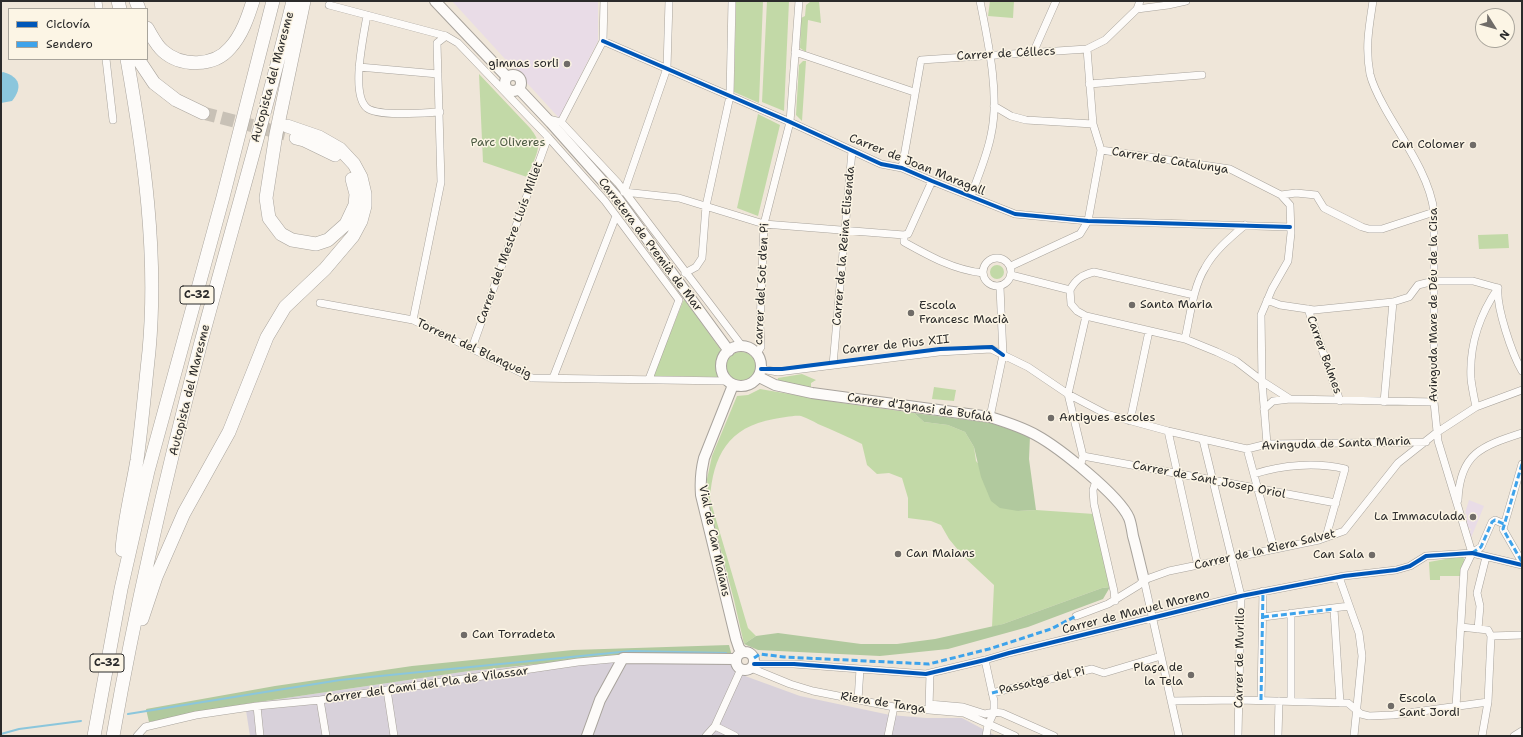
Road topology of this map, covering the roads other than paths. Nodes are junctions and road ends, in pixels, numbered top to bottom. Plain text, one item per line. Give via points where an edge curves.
1 (254, 1) edge
2 (273, 1) edge
3 (293, 1) edge
4 (304, 1) edge
5 (435, 1) edge
6 (604, 1) edge
7 (669, 1) edge
8 (732, 1) edge
9 (799, 1) edge
10 (980, 1) edge
11 (1056, 1) edge
12 (1140, 1) edge
13 (1186, 1) edge
14 (1373, 1) edge
15 (328, 5) dead end
16 (1137, 9) junction
17 (367, 15) junction
18 (460, 26) junction
19 (148, 30) edge
20 (448, 37) junction
21 (603, 41) junction
22 (1087, 49) junction
23 (795, 52) junction
24 (1033, 53) junction
25 (990, 54) junction
26 (106, 60) edge
27 (127, 60) edge
28 (139, 60) edge
29 (147, 60) edge
30 (359, 67) junction
31 (666, 68) junction
32 (438, 74) junction
33 (1202, 75) dead end
34 (493, 79) junction
35 (506, 80) junction
36 (1089, 84) junction
37 (914, 92) junction
38 (515, 93) junction
39 (730, 96) junction
40 (994, 106) junction
41 (440, 112) junction
42 (548, 119) junction
43 (113, 120) dead end
44 (561, 122) junction
45 (790, 122) junction
46 (1093, 124) junction
47 (283, 132) junction
48 (548, 137) junction
49 (1101, 150) junction
50 (852, 151) junction
51 (902, 168) junction
52 (932, 181) junction
53 (624, 192) junction
54 (1281, 195) junction
55 (971, 196) junction
56 (706, 206) junction
57 (1434, 212) junction
58 (616, 216) junction
59 (1088, 220) junction
60 (764, 224) junction
61 (1245, 225) junction
62 (1290, 227) junction
63 (846, 230) junction
64 (904, 235) junction
65 (1010, 266) junction
66 (685, 273) junction
67 (983, 273) junction
68 (1011, 275) junction
69 (1434, 281) junction
70 (1000, 287) junction
71 (1498, 288) junction
72 (1070, 290) junction
73 (1194, 295) junction
74 (1267, 300) junction
75 (1393, 302) junction
76 (320, 303) dead end
77 (1308, 309) junction
78 (1086, 316) junction
79 (413, 320) junction
80 (1149, 331) junction
81 (1185, 339) junction
82 (742, 346) junction
83 (472, 348) junction
84 (729, 351) junction
85 (757, 353) junction
86 (1002, 356) junction
87 (833, 365) junction
88 (1522, 371) edge
89 (760, 373) junction
90 (553, 378) junction
91 (649, 379) junction
92 (1262, 381) junction
93 (730, 383) junction
94 (1522, 390) edge
95 (1068, 394) junction
96 (1290, 399) junction
97 (1340, 401) junction
98 (1384, 402) junction
99 (1434, 402) junction
100 (1476, 407) junction
101 (1264, 409) junction
102 (990, 417) junction
103 (1130, 421) junction
104 (1168, 431) junction
105 (1436, 433) junction
106 (1522, 433) edge
107 (1203, 440) junction
108 (1426, 442) junction
109 (1267, 444) junction
110 (1247, 449) junction
111 (1083, 456) junction
112 (1522, 464) edge
113 (1080, 467) junction
114 (1177, 474) junction
115 (1254, 474) junction
116 (1522, 478) edge
117 (1213, 480) junction
118 (1096, 481) junction
119 (1515, 486) junction
120 (1258, 489) junction
121 (1336, 503) junction
122 (1458, 506) junction
123 (1504, 524) junction
124 (1326, 537) junction
125 (1274, 549) junction
126 (1472, 553) junction
127 (1486, 557) junction
128 (1231, 558) junction
129 (1521, 564) edge
130 (1198, 566) junction
131 (1339, 577) junction
132 (1144, 580) junction
133 (120, 590) junction
134 (1263, 592) junction
135 (1241, 596) junction
136 (1115, 601) junction
137 (1349, 606) junction
138 (1334, 609) junction
139 (1291, 613) junction
140 (1076, 616) dead end
141 (1263, 617) junction
142 (1152, 618) junction
143 (1461, 627) junction
144 (1478, 629) junction
145 (1491, 636) junction
146 (1522, 636) edge
147 (740, 655) junction
148 (1161, 656) junction
149 (623, 658) junction
150 (985, 660) junction
151 (749, 667) junction
152 (860, 669) junction
153 (124, 671) junction
154 (930, 673) junction
155 (387, 690) junction
156 (992, 693) junction
157 (320, 700) junction
158 (858, 700) junction
159 (1238, 700) junction
160 (1261, 700) junction
161 (1171, 701) junction
162 (1279, 701) junction
163 (1291, 701) junction
164 (1488, 702) junction
165 (1340, 703) junction
166 (257, 706) junction
167 (894, 707) junction
168 (929, 707) junction
169 (1456, 707) junction
170 (1357, 710) junction
171 (994, 712) junction
172 (988, 725) junction
173 (715, 726) junction
174 (1522, 731) edge
175 (94, 736) edge
176 (113, 736) edge
177 (137, 736) edge
178 (260, 736) edge
179 (326, 736) edge
180 (394, 736) edge
181 (587, 736) edge
182 (706, 736) edge
183 (735, 736) edge
184 (888, 736) edge
185 (986, 736) edge
186 (1015, 736) edge
187 (1054, 736) edge
188 (1179, 736) edge
189 (1238, 736) edge
190 (1278, 736) edge
191 (1354, 736) edge
192 (1484, 736) edge
193 (1514, 736) edge

1 - 19 highway via 240,36 229,50 216,59 189,63 172,58 159,46
2 - 133 highway, Autopista del Maresme / C-32 via 148,472
3 - 153 highway, Autopista del Maresme / C-32 via 200,348 146,568
4 - 47 highway
5 - 18 street
6 - 21 street
7 - 31 street
8 - 39 street
9 - 23 street, carrer del Sot d'en Pi
10 - 25 street
11 - 24 street
12 - 16 street
13 - 16 street
14 - 57 street, Avinguda Mare de Déu de la Cisa via 1367,48 1371,75 1378,95 1426,181
15 - 17 street
16 - 22 street, Carrer de Céllecs via 1105,40
17 - 20 street
17 - 30 street
18 - 20 street via 457,34
18 - 35 street
20 - 32 street via 437,43
20 - 34 street via 458,43
21 - 31 street, Carrer de Joan Maragall
21 - 44 street
22 - 24 street, Carrer de Céllecs
22 - 36 street
23 - 37 street
23 - 45 street, carrer del Sot d'en Pi
24 - 25 street, Carrer de Céllecs
25 - 37 street, Carrer de Céllecs via 921,60
25 - 40 street
26 - 43 street
27 - 133 highway, C-32 via 148,198 152,293 149,350 137,459 123,545
28 - 29 highway via 154,83 176,100 205,109 179,94 159,76
30 - 32 street
30 - 41 street via 358,89 367,108 380,113
31 - 39 street, Carrer de Joan Maragall
31 - 53 street
32 - 41 street
33 - 36 street
34 - 35 street
34 - 38 street
35 - 38 street via 506,87
35 - 38 street via 511,74 519,76 522,85
36 - 46 street
37 - 51 street, Carrer de Céllecs
38 - 42 street, Carretera de Premià de Mar
38 - 48 street
39 - 45 street, Carrer de Joan Maragall
39 - 56 street
40 - 46 street via 1010,116 1026,120
40 - 55 street via 992,134
41 - 79 street via 441,182
42 - 44 street
42 - 84 street, Carretera de Premià de Mar via 615,195
44 - 53 street
45 - 50 street, Carrer de Joan Maragall
45 - 60 street, carrer del Sot d'en Pi
46 - 49 street
47 - 47 highway via 335,155 347,168 354,181 354,205 346,224 328,240 316,244 292,240 281,234 269,218 266,198
47 - 153 highway via 319,137 340,149 354,164 362,177 365,194 361,221 353,236 325,269 285,308 267,337 229,432 184,513 156,577
48 - 58 street
48 - 83 street, Carrer del Mestre Lluís Millet
49 - 54 street, Carrer de Catalunya via 1230,169
49 - 59 street
50 - 51 street, Carrer de Joan Maragall via 881,164
50 - 63 street, Carrer de la Reina Elisenda
51 - 52 street, Carrer de Joan Maragall
52 - 55 street, Carrer de Joan Maragall
52 - 64 street via 908,234
53 - 56 street via 678,198
53 - 66 street
54 - 57 street via 1316,195 1324,208 1370,229 1382,229
54 - 62 street, Carrer de Catalunya via 1290,206
55 - 59 street, Carrer de Joan Maragall via 1015,214
56 - 60 street
56 - 66 street via 702,258 696,267
57 - 69 street, Avinguda Mare de Déu de la Cisa
58 - 90 street
58 - 91 street via 679,300
59 - 61 street, Carrer de Joan Maragall
59 - 65 street via 1080,234
60 - 63 street
60 - 85 street, carrer del Sot d'en Pi via 761,346
61 - 62 street, Carrer de Joan Maragall
61 - 73 street via 1204,268
62 - 74 street via 1288,261
63 - 64 street
63 - 87 street, Carrer de la Reina Elisenda
64 - 67 street via 904,242 930,256 951,266
65 - 67 street via 1002,258 991,259 984,266
65 - 68 street
66 - 82 street
67 - 70 street via 985,281
68 - 70 street via 1008,282
68 - 72 street
69 - 71 street via 1473,281
69 - 75 street via 1418,285 1409,297
69 - 99 street, Avinguda Mare de Déu de la Cisa
70 - 86 street
71 - 88 street via 1503,320
71 - 100 street via 1475,334 1471,378
72 - 73 street via 1078,279 1094,272
72 - 78 street via 1070,304
73 - 81 street
74 - 77 street via 1280,305
74 - 92 street via 1261,315
75 - 77 street
75 - 98 street
76 - 79 street, Torrent del Blanqueig
77 - 97 street, Carrer Balmes
78 - 80 street
78 - 95 street
79 - 83 street, Torrent del Blanqueig
80 - 81 street
80 - 103 street
81 - 92 street via 1236,361
82 - 84 street
82 - 85 street
83 - 90 street, Torrent del Blanqueig via 532,378
84 - 93 street via 721,363 723,376
85 - 89 street via 761,363
86 - 87 street, Carrer de Pius XII via 991,349 939,352
86 - 95 street, Carrer de Pius XII via 1028,367
86 - 102 street
87 - 89 street, Carrer de Pius XII
89 - 93 street via 751,384 745,386
89 - 102 street, Carrer d'Ignasi de Bufalà via 775,386
90 - 91 street, Torrent del Blanqueig
91 - 93 street, Torrent del Blanqueig
92 - 96 street
92 - 101 street
93 - 147 street, Vial de Can Maians via 704,458 700,486
94 - 100 street, Carrer de la Riera Salvet
95 - 103 street, Carrer de Pius XII via 1106,414
95 - 111 street
96 - 97 street
96 - 101 street via 1273,401
97 - 98 street
98 - 99 street
99 - 105 street, Avinguda Mare de Déu de la Cisa
100 - 105 street, Carrer de la Riera Salvet
101 - 109 street
102 - 113 street, Carrer d'Ignasi de Bufalà via 1034,434
103 - 104 street, Carrer de Pius XII
104 - 107 street, Carrer de Pius XII
104 - 114 street
105 - 108 street, Carrer de la Riera Salvet
105 - 122 street, Avinguda Mare de Déu de la Cisa
106 - 122 street via 1493,442 1474,454 1462,472
107 - 110 street, Carrer de Pius XII
107 - 117 street, Carrer de Murillo
108 - 109 street, Avinguda de Santa Maria
108 - 124 street, Carrer de la Riera Salvet via 1398,463 1344,531
109 - 110 street, Avinguda de Santa Maria
110 - 115 street
111 - 113 street
111 - 114 street, Carrer de Sant Josep Oriol
112 - 119 street
113 - 118 street, Carrer d'Ignasi de Bufalà
114 - 117 street, Carrer de Sant Josep Oriol
114 - 130 street
115 - 120 street
115 - 121 street via 1307,465 1345,469
116 - 119 street
117 - 120 street, Carrer de Sant Josep Oriol
117 - 128 street, Carrer de Murillo
118 - 132 street, Carrer d'Ignasi de Bufalà via 1128,517
118 - 136 street via 1093,490 1094,504
119 - 123 street
120 - 121 street, Carrer de Sant Josep Oriol
120 - 125 street
121 - 124 street
122 - 126 street, Avinguda Mare de Déu de la Cisa
123 - 126 street via 1495,520 1492,522 1481,547
123 - 129 street via 1503,529 1518,553
124 - 125 street, Carrer de la Riera Salvet
125 - 128 street, Carrer de la Riera Salvet
126 - 127 street, Carrer de Manuel Moreno
126 - 131 street, Carrer de Manuel Moreno via 1426,556 1410,566 1396,570
126 - 143 street via 1464,570
127 - 129 street, Carrer de Manuel Moreno
127 - 144 street via 1477,593 1480,606
128 - 130 street, Carrer de la Riera Salvet
128 - 135 street, Carrer de Murillo
130 - 132 street, Carrer de la Riera Salvet via 1169,571
131 - 134 street, Carrer de Manuel Moreno
131 - 137 street
132 - 136 street, Carrer de la Riera Salvet
132 - 142 street
133 - 175 highway, Autopista del Maresme / C-32
134 - 135 street, Carrer de Manuel Moreno
134 - 141 street
135 - 142 street, Carrer de Manuel Moreno
135 - 159 street, Carrer de Murillo
136 - 140 street, Carrer de la Riera Salvet
137 - 138 street
137 - 170 street via 1359,633 1362,656
138 - 139 street
138 - 165 street
139 - 141 street
139 - 163 street
141 - 160 street
142 - 148 street
142 - 150 street, Carrer de Manuel Moreno
143 - 144 street
143 - 169 street
144 - 145 street via 1488,630
145 - 146 street
145 - 164 street
147 - 149 street
147 - 151 street, Vial de Can Maians via 737,665
147 - 151 street via 751,654 754,658
148 - 156 street, Passatge del Pi via 1104,672 1092,669
148 - 161 street
149 - 155 street, Carrer del Camí del Pla de Vilassar via 578,662
149 - 181 street via 600,700
150 - 154 street, Carrer de Manuel Moreno
150 - 156 street
151 - 152 street, Carrer de Manuel Moreno via 794,664
151 - 158 street, Riera de Targa via 807,690
151 - 173 street
152 - 154 street, Carrer de Manuel Moreno
152 - 158 street
153 - 176 highway, Autopista del Maresme / C-32
154 - 168 street
155 - 157 street, Carrer del Camí del Pla de Vilassar
155 - 180 street
156 - 171 street
157 - 166 street, Carrer del Camí del Pla de Vilassar
157 - 179 street
158 - 167 street, Riera de Targa
159 - 160 street
159 - 161 street
159 - 189 street, Carrer de Murillo
160 - 162 street
161 - 188 street
162 - 163 street
162 - 190 street
163 - 165 street
164 - 169 street
164 - 192 street
165 - 170 street via 1348,703
166 - 177 street, Carrer del Camí del Pla de Vilassar via 145,727
166 - 178 street
167 - 168 street, Riera de Targa
167 - 184 street
168 - 171 street via 963,707 985,714
168 - 172 street, Riera de Targa via 964,713
169 - 170 street via 1369,716
170 - 191 street
171 - 172 street
171 - 187 street via 1011,716
172 - 185 street
172 - 186 street, Riera de Targa
173 - 182 street
173 - 183 street
174 - 193 street

